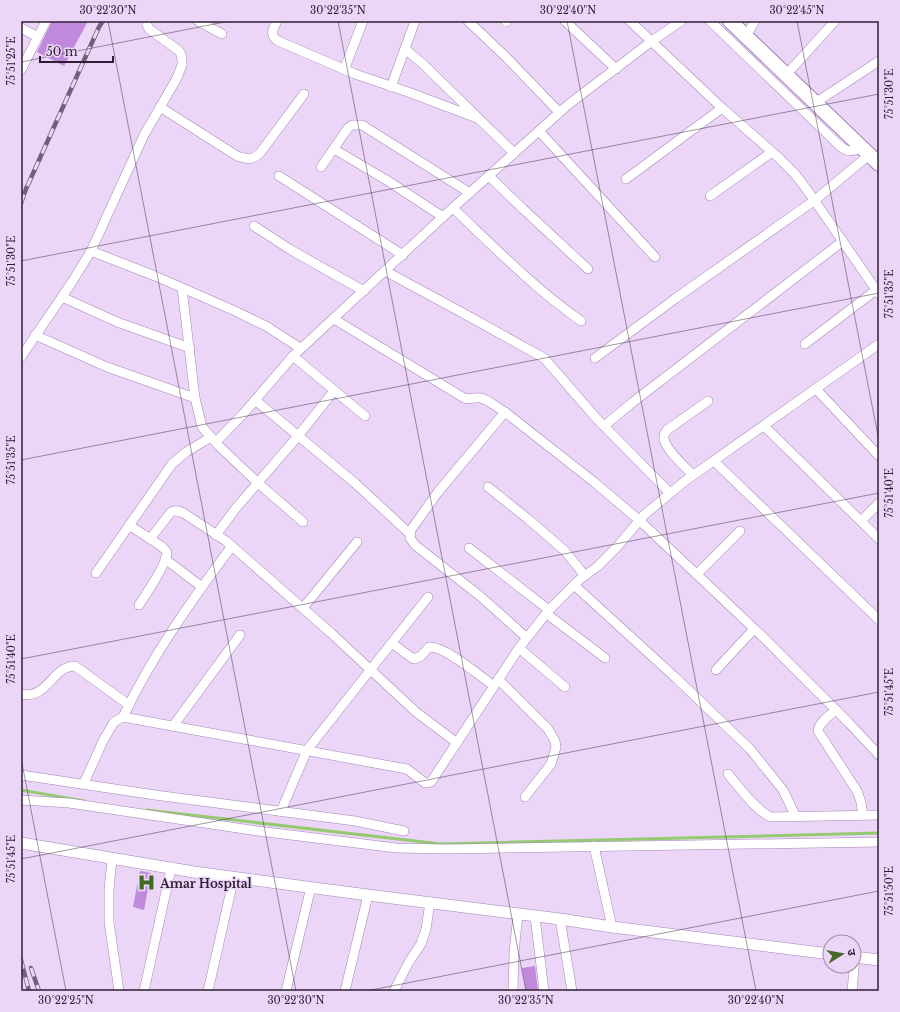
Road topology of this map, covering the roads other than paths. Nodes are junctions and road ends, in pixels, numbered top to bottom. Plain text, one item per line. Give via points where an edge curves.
1 (46, 21) edge
2 (147, 21) edge
3 (198, 21) edge
4 (277, 21) edge
5 (363, 21) edge
6 (415, 21) edge
7 (468, 21) edge
8 (565, 21) edge
9 (630, 21) edge
10 (681, 21) edge
11 (710, 21) edge
12 (730, 21) edge
13 (755, 21) edge
14 (831, 22) edge
15 (21, 28) edge
16 (222, 34) dead end
17 (745, 35) junction
18 (38, 37) junction
19 (652, 41) junction
20 (405, 49) junction
21 (879, 61) edge
22 (616, 69) junction
23 (21, 70) edge
24 (344, 70) junction
25 (786, 75) junction
26 (391, 86) junction
27 (304, 94) dead end
28 (815, 103) junction
29 (160, 107) junction
30 (722, 108) junction
31 (559, 112) junction
32 (477, 118) junction
33 (539, 131) junction
34 (334, 149) junction
35 (772, 152) junction
36 (514, 153) junction
37 (870, 156) edge
38 (322, 167) dead end
39 (279, 176) dead end
40 (489, 176) junction
41 (626, 178) dead end
42 (470, 193) junction
43 (710, 196) dead end
44 (815, 200) junction
45 (453, 208) junction
46 (443, 217) junction
47 (254, 226) dead end
48 (843, 241) junction
49 (91, 251) junction
50 (403, 255) junction
51 (656, 257) dead end
52 (588, 269) dead end
53 (385, 271) junction
54 (182, 288) junction
55 (364, 291) junction
56 (878, 292) edge
57 (62, 297) junction
58 (334, 319) junction
59 (581, 321) dead end
60 (35, 335) junction
61 (805, 344) dead end
62 (879, 344) edge
63 (190, 348) junction
64 (300, 348) junction
65 (292, 356) junction
66 (21, 357) edge
67 (595, 358) dead end
68 (816, 388) junction
69 (334, 391) junction
70 (195, 398) junction
71 (255, 400) junction
72 (708, 401) dead end
73 (505, 412) junction
74 (365, 416) dead end
75 (604, 426) junction
76 (764, 426) junction
77 (298, 436) junction
78 (213, 440) junction
79 (879, 456) edge
80 (714, 460) junction
81 (693, 475) junction
82 (258, 483) junction
83 (488, 487) dead end
84 (670, 493) junction
85 (879, 503) edge
86 (639, 520) junction
87 (861, 521) junction
88 (303, 522) dead end
89 (129, 525) junction
90 (740, 531) dead end
91 (410, 534) junction
92 (216, 535) junction
93 (150, 539) junction
94 (879, 539) edge
95 (357, 542) dead end
96 (232, 546) junction
97 (469, 548) dead end
98 (165, 559) junction
99 (96, 573) dead end
100 (697, 574) junction
101 (585, 576) junction
102 (574, 585) junction
103 (202, 587) junction
104 (428, 597) dead end
105 (139, 605) dead end
106 (303, 608) junction
107 (548, 612) junction
108 (879, 620) edge
109 (754, 629) junction
110 (240, 635) dead end
111 (527, 638) junction
112 (392, 643) junction
113 (519, 648) junction
114 (605, 658) dead end
115 (371, 670) junction
116 (716, 670) dead end
117 (496, 682) junction
118 (565, 687) dead end
119 (21, 694) edge
120 (129, 705) junction
121 (836, 710) junction
122 (123, 717) junction
123 (173, 726) junction
124 (457, 742) junction
125 (307, 750) junction
126 (879, 756) edge
127 (728, 774) dead end
128 (21, 775) edge
129 (84, 783) junction
130 (525, 797) dead end
131 (21, 800) edge
132 (282, 811) junction
133 (863, 815) junction
134 (879, 815) edge
135 (796, 817) junction
136 (404, 831) dead end
137 (879, 842) edge
138 (21, 843) edge
139 (594, 846) junction
140 (112, 859) junction
141 (171, 868) junction
142 (234, 877) junction
143 (312, 887) junction
144 (368, 895) junction
145 (430, 902) junction
146 (518, 914) junction
147 (535, 916) junction
148 (560, 918) junction
149 (612, 927) junction
150 (822, 953) edge
151 (862, 959) edge
152 (879, 960) edge
153 (854, 974) edge
154 (510, 990) edge
155 (119, 991) edge
156 (144, 991) edge
157 (208, 991) edge
158 (286, 991) edge
159 (345, 991) edge
160 (394, 991) edge
161 (544, 991) edge
162 (572, 991) edge
163 (852, 991) edge

1 - 18 street
2 - 29 street via 149,29 178,50 182,59 177,78
3 - 16 street
4 - 24 street via 272,31 274,38
5 - 24 street
6 - 20 street
7 - 31 street
8 - 22 street
9 - 19 street
10 - 19 street
11 - 37 street via 840,146 845,150
12 - 17 main road
13 - 17 street
14 - 25 street
15 - 18 street
17 - 25 main road
18 - 23 street
19 - 22 street
19 - 30 street
20 - 26 street
20 - 32 street
21 - 28 street
22 - 31 street
24 - 26 street
25 - 28 main road
26 - 32 street
27 - 29 street via 256,158 251,160 237,156
28 - 37 main road
29 - 49 street via 144,135
30 - 35 street
30 - 41 street
31 - 33 street
32 - 36 street
33 - 36 street
33 - 51 street
34 - 38 street
34 - 42 street via 348,128 352,125 362,125
34 - 46 street
35 - 43 street
35 - 44 street via 795,174
36 - 40 street
37 - 44 street
39 - 50 street
40 - 42 street
40 - 52 street
42 - 45 street
44 - 48 street
44 - 67 street
45 - 46 street
45 - 59 street via 530,280
46 - 50 street
47 - 55 street
48 - 56 street
48 - 75 street
49 - 54 street
49 - 57 street
50 - 53 street
53 - 55 street
53 - 75 street via 544,358
54 - 63 street
54 - 64 street via 266,326
55 - 58 street
56 - 61 street
57 - 60 street
57 - 63 street via 117,322
58 - 64 street
58 - 73 street via 464,398 482,398
60 - 66 street
60 - 70 street via 107,367
62 - 68 street
63 - 70 street
64 - 65 street
65 - 69 street
65 - 71 street
68 - 76 street
68 - 79 street
69 - 74 street
69 - 77 street
70 - 78 street via 202,427
71 - 77 street
71 - 78 street via 232,426
72 - 81 street via 667,430 664,435 667,446
73 - 86 street
73 - 91 street via 438,492
75 - 84 street
76 - 80 street
76 - 87 street
77 - 82 street
77 - 91 street via 355,483
78 - 82 street
78 - 89 street via 186,452 172,464
80 - 81 street
80 - 108 street
81 - 84 street
82 - 88 street
82 - 92 street
83 - 101 street via 565,551
84 - 86 street
85 - 87 street
86 - 100 street
86 - 101 street via 602,562
87 - 94 street
89 - 93 street
89 - 99 street
90 - 100 street
91 - 111 street via 415,545 480,596
92 - 93 street via 186,514 174,510
92 - 96 street
93 - 98 street via 165,549
95 - 106 street
96 - 103 street
96 - 106 street
97 - 107 street
98 - 103 street
98 - 105 street
100 - 109 street
101 - 102 street
102 - 107 street
102 - 135 street via 750,749 783,790
103 - 120 street via 156,656
104 - 112 street
106 - 115 street
107 - 111 street
107 - 114 street
109 - 116 street
109 - 121 street
110 - 123 street
111 - 113 street
112 - 115 street
112 - 117 street via 414,658 421,656 429,647 438,648
113 - 117 street
113 - 118 street
115 - 124 street via 416,712
115 - 125 street
117 - 124 street
117 - 130 street via 548,729 555,741 556,747 551,764
119 - 120 street via 34,695 66,667 75,666
120 - 122 street
121 - 126 street
121 - 133 street via 822,722 818,731 857,791
122 - 123 street
122 - 129 street via 114,722
123 - 125 street
124 - 125 street via 429,783 407,769
125 - 132 street
127 - 135 street via 766,815
128 - 129 street
129 - 132 street
131 - 139 street via 69,803 396,848
132 - 136 street
133 - 134 street
133 - 135 street
137 - 139 street
138 - 140 street
139 - 149 street
140 - 141 street
140 - 155 street via 108,890 109,922
141 - 142 street
141 - 156 street
142 - 143 street
142 - 157 street
143 - 144 street
143 - 158 street
144 - 145 street
144 - 159 street
145 - 146 street
145 - 160 street via 421,944
146 - 147 street
146 - 154 street
147 - 148 street
147 - 161 street
148 - 149 street
148 - 162 street
149 - 150 street
151 - 152 street
153 - 163 street

